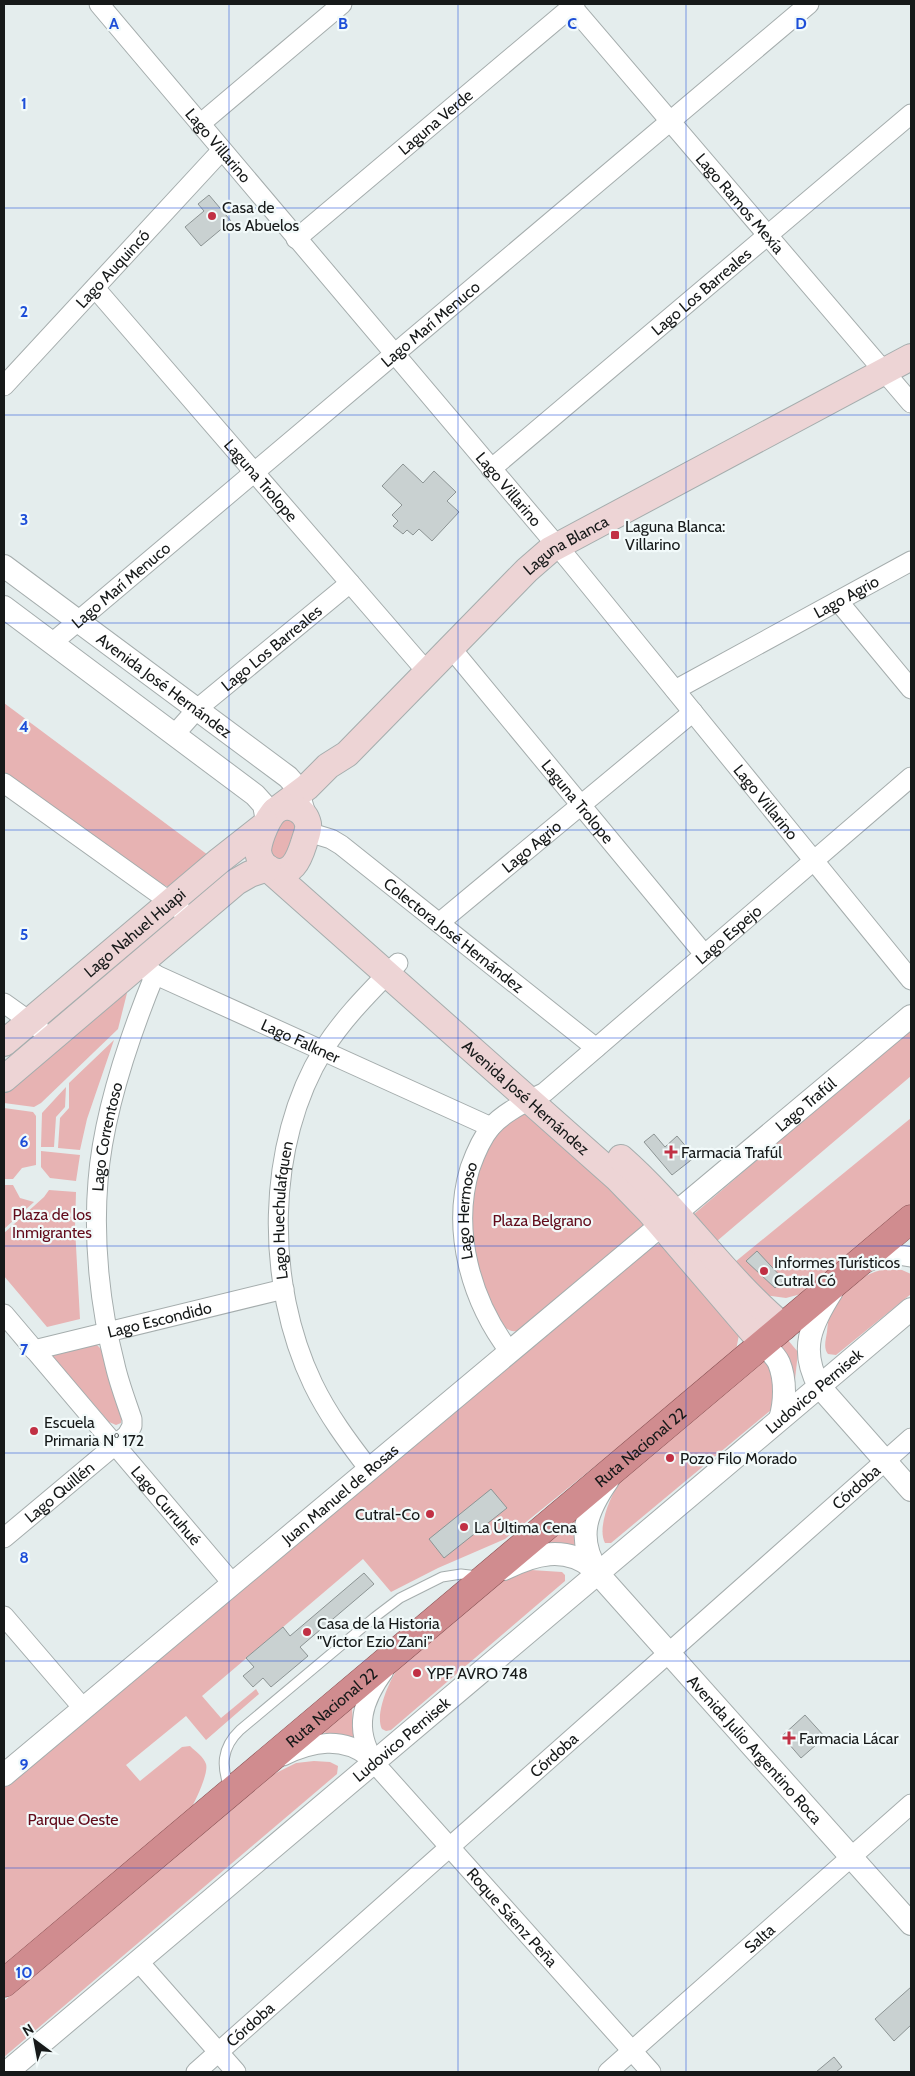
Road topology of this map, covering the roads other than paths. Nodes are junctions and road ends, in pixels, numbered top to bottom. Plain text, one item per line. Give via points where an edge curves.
1 (98, 4) edge
2 (342, 4) edge
3 (573, 4) edge
4 (809, 4) edge
5 (911, 114) edge
6 (670, 121) junction
7 (200, 124) junction
8 (222, 150) junction
9 (768, 235) junction
10 (296, 239) junction
11 (95, 288) junction
12 (394, 354) junction
13 (911, 356) edge
14 (884, 371) junction
15 (4, 386) edge
16 (911, 402) edge
17 (491, 469) junction
18 (254, 472) junction
19 (557, 546) junction
20 (911, 561) edge
21 (4, 566) edge
22 (350, 583) junction
23 (838, 601) junction
24 (4, 607) edge
25 (78, 621) junction
26 (52, 643) junction
27 (451, 648) junction
28 (427, 672) junction
29 (911, 689) edge
30 (675, 690) junction
31 (197, 709) junction
32 (693, 712) junction
33 (174, 735) junction
34 (347, 754) junction
35 (911, 777) edge
36 (4, 783) edge
37 (299, 793) junction
38 (581, 805) junction
39 (269, 819) junction
40 (307, 825) junction
41 (299, 858) junction
42 (814, 860) junction
43 (269, 869) junction
44 (170, 902) junction
45 (194, 918) junction
46 (439, 923) junction
47 (117, 947) junction
48 (704, 954) junction
49 (393, 969) junction
50 (146, 970) junction
51 (911, 980) edge
52 (4, 1003) edge
53 (911, 1016) edge
54 (29, 1021) junction
55 (52, 1038) junction
56 (4, 1043) edge
57 (596, 1048) junction
58 (323, 1050) junction
59 (4, 1079) edge
60 (537, 1096) junction
61 (491, 1127) junction
62 (669, 1219) junction
63 (911, 1220) edge
64 (911, 1257) edge
65 (842, 1278) junction
66 (284, 1290) junction
67 (911, 1309) edge
68 (4, 1314) edge
69 (784, 1327) junction
70 (108, 1332) junction
71 (763, 1344) junction
72 (34, 1350) junction
73 (510, 1352) junction
74 (809, 1356) junction
75 (819, 1386) junction
76 (780, 1419) junction
77 (911, 1438) edge
78 (115, 1445) junction
79 (885, 1461) junction
80 (618, 1467) junction
81 (370, 1469) junction
82 (911, 1490) edge
83 (4, 1538) edge
84 (598, 1573) junction
85 (486, 1578) junction
86 (233, 1584) junction
87 (4, 1616) edge
88 (399, 1651) junction
89 (669, 1652) junction
90 (84, 1708) junction
91 (374, 1762) junction
92 (260, 1768) junction
93 (4, 1775) edge
94 (231, 1792) junction
95 (911, 1804) edge
96 (450, 1847) junction
97 (851, 1857) junction
98 (911, 1924) edge
99 (138, 1962) junction
100 (4, 1983) edge
101 (632, 2051) junction
102 (218, 2052) junction
103 (7, 2072) edge
104 (196, 2072) edge
105 (236, 2072) edge
106 (608, 2072) edge
107 (652, 2072) edge

1 - 7 street, Lago Villarino
2 - 7 street
3 - 6 street, Lago Ramos Mexía
3 - 10 street, Laguna Verde
4 - 6 street, Lago Marí Menuco
5 - 9 street, Lago Los Barreales
6 - 9 street, Lago Ramos Mexía
6 - 12 street, Lago Marí Menuco
7 - 8 street, Lago Villarino
8 - 10 street, Lago Villarino
8 - 11 street, Lago Auquincó
9 - 14 street, Lago Ramos Mexía
9 - 17 street, Lago Los Barreales
10 - 12 street, Lago Villarino
11 - 15 street, Lago Auquincó
11 - 18 street, Laguna Trolope
12 - 17 street, Lago Villarino
12 - 18 street, Lago Marí Menuco
13 - 14 main road, Laguna Blanca
14 - 16 street, Lago Ramos Mexía
14 - 19 main road, Laguna Blanca
17 - 19 street, Lago Villarino
18 - 22 street, Laguna Trolope
18 - 25 street, Lago Marí Menuco
19 - 27 main road, Laguna Blanca via 527,570
19 - 30 street, Lago Villarino
20 - 23 street, Lago Agrio
21 - 25 street, Avenida José Hernández
22 - 28 street, Laguna Trolope
22 - 31 street, Lago Los Barreales
23 - 29 street
23 - 30 street, Lago Agrio
24 - 26 street
25 - 26 street, Lago Marí Menuco
25 - 31 street, Avenida José Hernández
26 - 33 street
27 - 28 main road, Laguna Blanca
27 - 38 street, Laguna Trolope
28 - 34 main road, Laguna Blanca
30 - 32 street, Lago Villarino
31 - 33 street, Lago Los Barreales
31 - 37 street, Avenida José Hernández via 288,777
32 - 38 street, Lago Agrio
32 - 42 street, Lago Villarino
33 - 39 street via 258,798
34 - 37 main road, Laguna Blanca via 328,766
34 - 40 main road, Laguna Blanca via 338,772 316,799
35 - 42 street, Lago Espejo
36 - 44 street
37 - 39 main road, Laguna Blanca
37 - 40 street, Avenida José Hernández
38 - 46 street, Lago Agrio
38 - 48 street, Laguna Trolope
39 - 40 main road via 283,807 293,808 301,812
39 - 43 main road, Avenida José Hernández via 258,852 260,860
39 - 44 main road, Lago Nahuel Huapi
40 - 41 main road
40 - 46 street, Colectora José Hernández via 341,845
41 - 43 main road via 287,870
41 - 49 main road, Avenida José Hernández via 303,876 309,884
42 - 48 street, Lago Espejo
42 - 51 street, Lago Villarino
43 - 45 main road, Lago Nahuel Huapi via 241,879
43 - 49 main road, Avenida José Hernández
44 - 45 street
44 - 47 main road, Lago Nahuel Huapi
45 - 50 main road, Lago Nahuel Huapi
46 - 57 street, Colectora José Hernández
47 - 50 street, Lago Falkner
47 - 54 main road, Lago Nahuel Huapi
48 - 57 street, Lago Espejo
49 - 58 street, Lago Huechulafquen via 348,1016
49 - 60 main road, Avenida José Hernández
50 - 55 main road, Lago Nahuel Huapi
50 - 58 street, Lago Falkner
50 - 70 street, Lago Correntoso via 100,1160 97,1225
52 - 54 street
53 - 62 street, Lago Trafúl
54 - 55 street
54 - 56 main road, Lago Nahuel Huapi
55 - 59 main road, Lago Nahuel Huapi
57 - 60 street, Lago Espejo
58 - 61 street, Lago Falkner
58 - 66 street, Lago Huechulafquen via 306,1082 284,1160 278,1236
60 - 61 street, Lago Hermoso
60 - 62 main road, Avenida José Hernández via 645,1180
61 - 73 street, Lago Hermoso via 479,1146 468,1176 464,1232 471,1278 480,1304
62 - 69 main road, Avenida José Hernández
62 - 71 main road, Avenida José Hernández
62 - 73 street, Juan Manuel de Rosas
63 - 65 highway, Ruta Nacional 22
64 - 65 street via 878,1257
65 - 69 highway, Ruta Nacional 22
65 - 74 street via 814,1321
66 - 70 street, Lago Escondido
66 - 81 street, Lago Huechulafquen via 298,1345 313,1384 333,1420
67 - 75 street, Ludovico Pernisek
68 - 72 street, Lago Curruhué
69 - 71 highway, Ruta Nacional 22
69 - 74 street
70 - 72 street, Lago Escondido
70 - 78 street, Lago Correntoso via 114,1364 133,1422 129,1432
71 - 76 street via 776,1358 780,1369 784,1401
71 - 80 highway, Ruta Nacional 22
72 - 78 street, Lago Curruhué
73 - 81 street, Juan Manuel de Rosas
74 - 75 street
75 - 76 street, Ludovico Pernisek
75 - 79 street
76 - 84 street, Ludovico Pernisek
77 - 79 street, Córdoba
78 - 83 street, Lago Quillén
78 - 86 street, Lago Curruhué
79 - 82 street
79 - 89 street, Córdoba
80 - 84 street, Avenida Julio Argentino Roca via 597,1497 588,1519 587,1547
80 - 85 highway, Ruta Nacional 22
81 - 86 street, Juan Manuel de Rosas
84 - 85 street, Avenida Julio Argentino Roca via 579,1559 541,1554
84 - 89 street, Avenida Julio Argentino Roca
84 - 91 street, Ludovico Pernisek
85 - 88 highway, Ruta Nacional 22
85 - 94 lane via 448,1575 409,1593 292,1686 230,1740 223,1766
86 - 90 street, Juan Manuel de Rosas
87 - 90 street
88 - 91 street via 374,1686 363,1714 364,1741
88 - 92 highway, Ruta Nacional 22
89 - 96 street, Córdoba
89 - 97 street, Avenida Julio Argentino Roca
90 - 93 street, Juan Manuel de Rosas
91 - 92 street via 351,1746 322,1743 300,1748
91 - 96 street, Roque Sáenz Peña
91 - 99 street, Ludovico Pernisek
92 - 94 highway, Ruta Nacional 22
94 - 100 highway, Ruta Nacional 22
95 - 97 street, Salta
96 - 101 street, Roque Sáenz Peña
96 - 102 street, Córdoba
97 - 98 street, Avenida Julio Argentino Roca
97 - 101 street, Salta
99 - 102 street
99 - 103 street, Ludovico Pernisek
101 - 106 street, Salta
101 - 107 street, Roque Sáenz Peña
102 - 104 street, Córdoba
102 - 105 street

